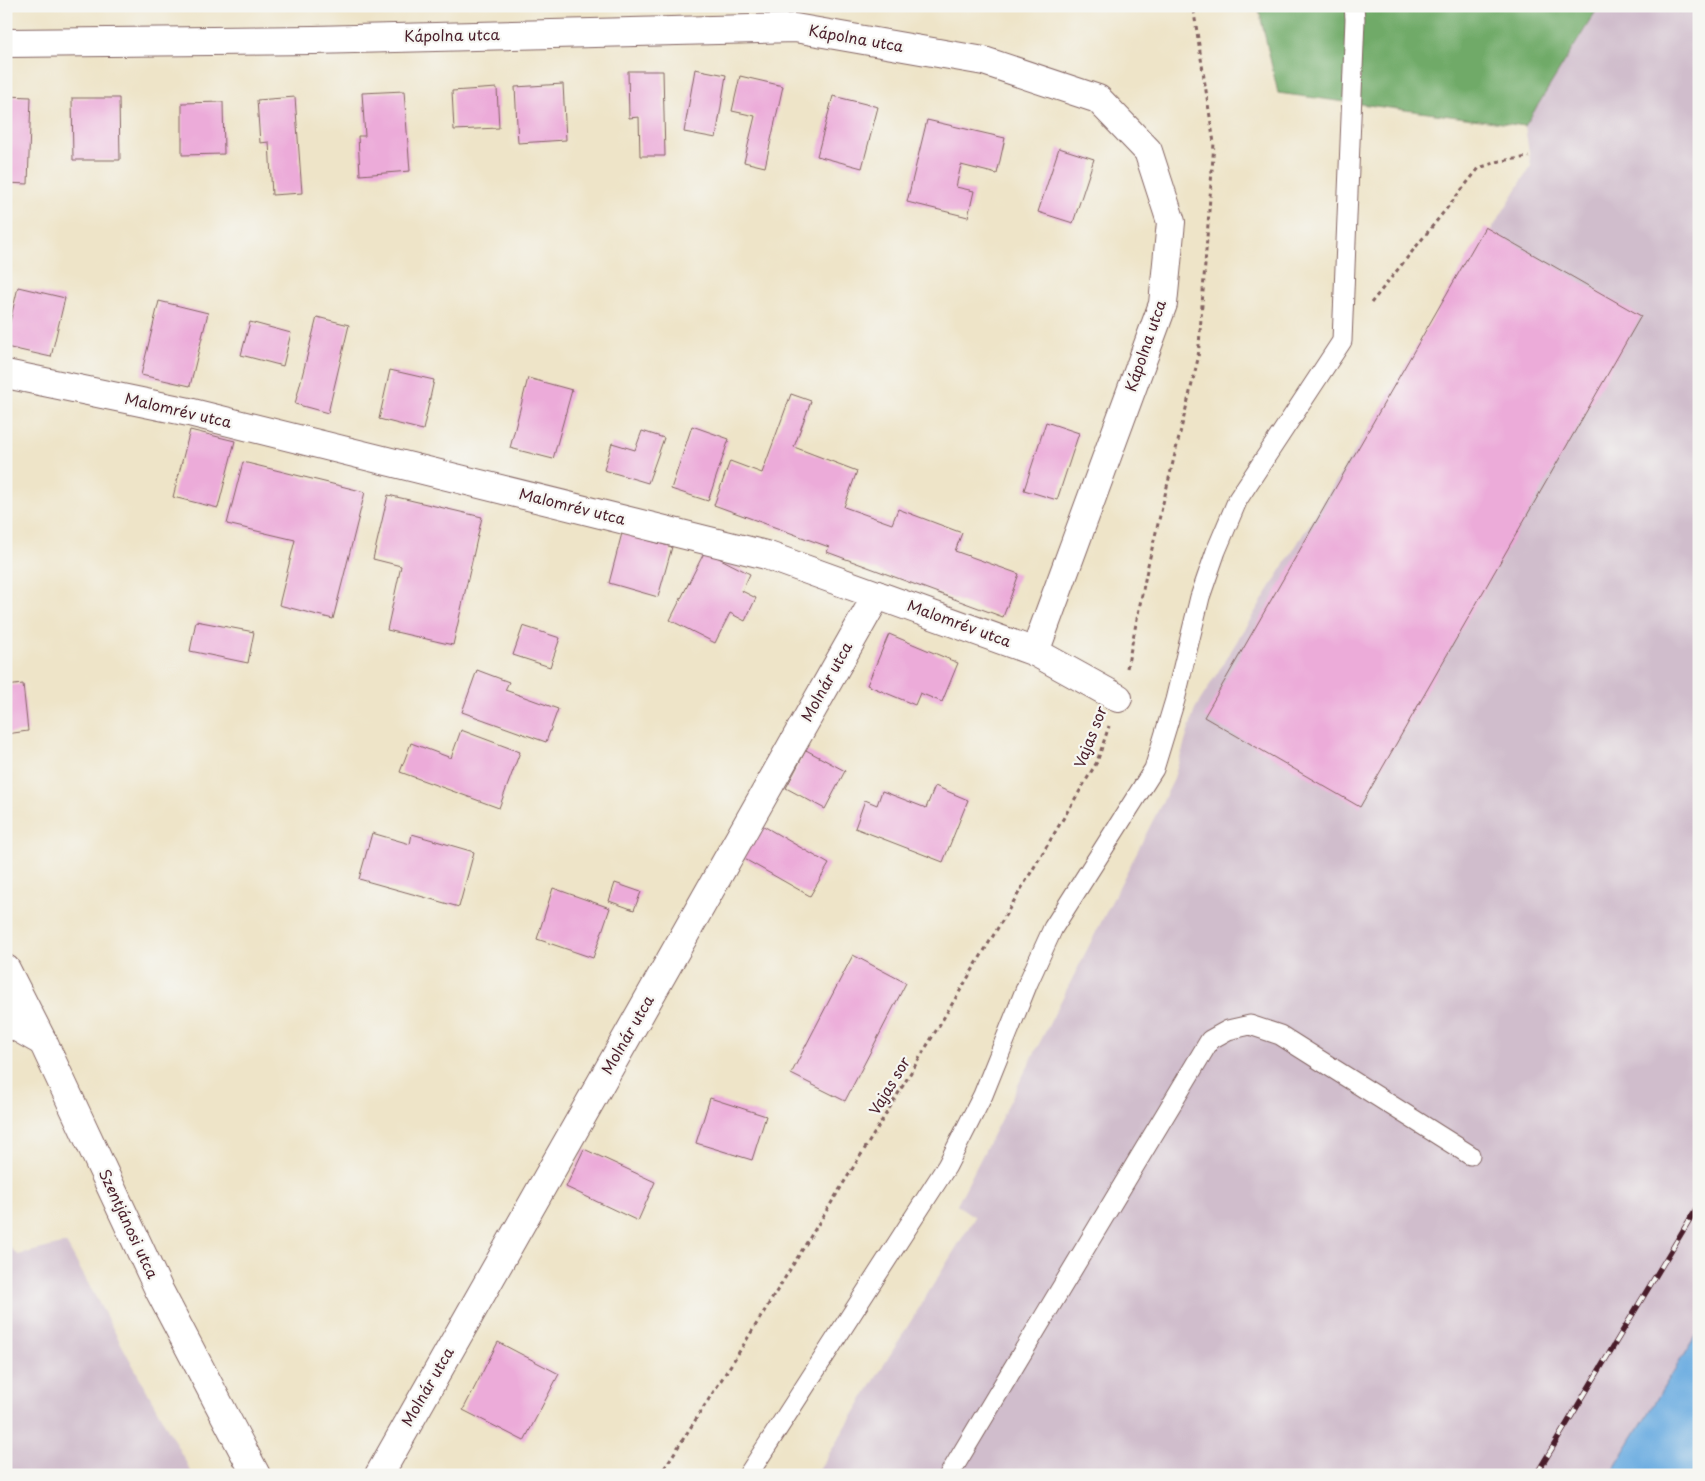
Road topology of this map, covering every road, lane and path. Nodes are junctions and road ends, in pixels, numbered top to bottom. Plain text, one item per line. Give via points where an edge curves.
1 (1193, 6) edge
2 (1354, 6) edge
3 (773, 17) edge
4 (6, 43) edge
5 (1529, 157) dead end
6 (1342, 341) junction
7 (6, 374) edge
8 (877, 594) junction
9 (1035, 652) junction
10 (1118, 698) junction
11 (6, 969) edge
12 (6, 1021) edge
13 (43, 1042) junction
14 (1470, 1155) dead end
15 (256, 1475) edge
16 (379, 1475) edge
17 (660, 1475) edge
18 (748, 1475) edge
19 (950, 1475) edge

1 - 10 path, Vajas sor via 1214,143 1198,359
2 - 6 lane
3 - 4 street, Kápolna utca via 314,40
3 - 9 street, Kápolna utca via 795,28 984,61 1098,99 1148,151 1171,222 1163,304
5 - 6 path via 1479,168
6 - 18 lane via 1238,499 1200,597 1154,769 1053,928 984,1095 947,1166
7 - 8 street, Malomrév utca via 189,412 766,555
8 - 9 street, Malomrév utca
8 - 16 street, Molnár utca
9 - 10 street, Malomrév utca
10 - 17 path, Vajas sor via 1097,762 877,1129
11 - 13 street, Szentjánosi utca
12 - 13 street
13 - 15 street, Szentjánosi utca via 159,1290
14 - 19 lane via 1280,1035 1250,1025 1228,1030 1210,1040

